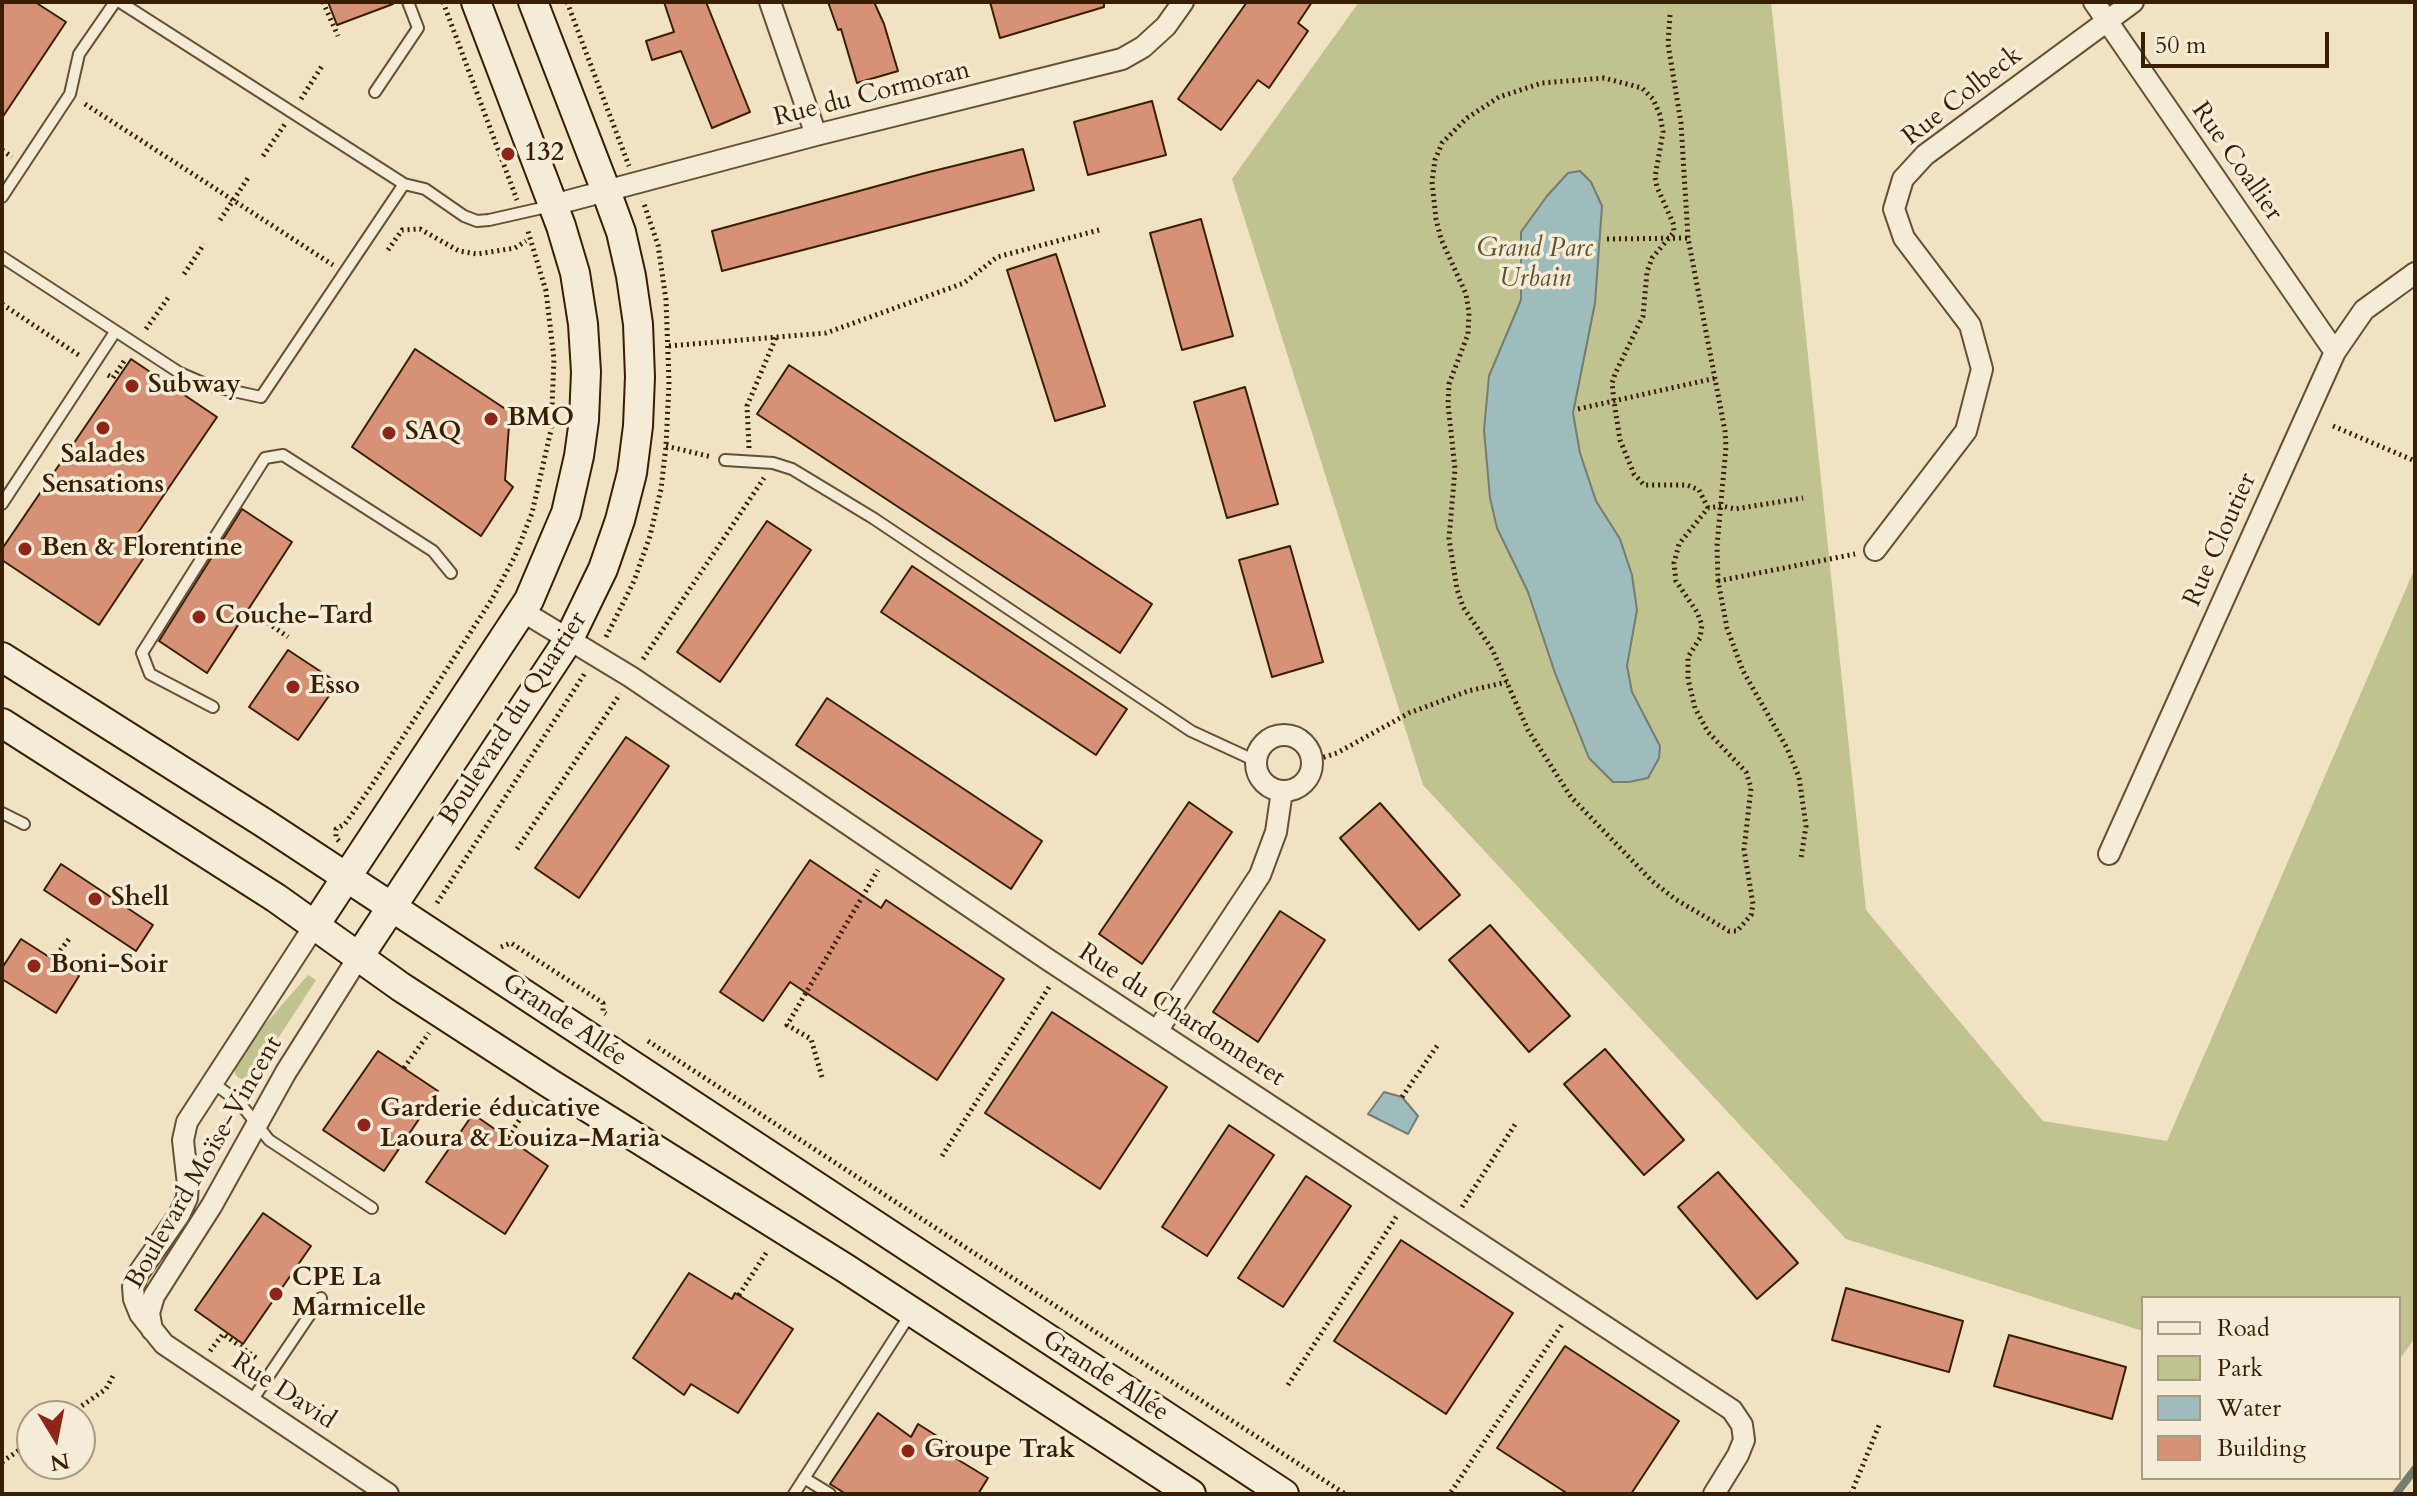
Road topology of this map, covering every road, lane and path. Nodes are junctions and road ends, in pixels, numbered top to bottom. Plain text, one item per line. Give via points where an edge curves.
1 (117, 2) edge
2 (323, 2) edge
3 (408, 2) edge
4 (443, 2) edge
5 (476, 2) edge
6 (533, 2) edge
7 (567, 2) edge
8 (770, 2) edge
9 (1183, 2) edge
10 (2094, 2) edge
11 (2133, 2) edge
12 (1670, 15) dead end
13 (2107, 21) junction
14 (338, 36) dead end
15 (322, 66) dead end
16 (375, 92) dead end
17 (301, 100) dead end
18 (85, 104) dead end
19 (286, 121) dead end
20 (816, 135) junction
21 (263, 156) dead end
22 (625, 156) dead end
23 (248, 178) dead end
24 (404, 184) junction
25 (512, 187) dead end
26 (606, 191) junction
27 (2, 197) edge
28 (233, 201) junction
29 (553, 205) junction
30 (647, 209) dead end
31 (220, 220) dead end
32 (652, 223) dead end
33 (1099, 230) dead end
34 (1688, 238) junction
35 (1607, 239) dead end
36 (1669, 240) junction
37 (204, 244) dead end
38 (388, 250) dead end
39 (2, 257) edge
40 (333, 265) dead end
41 (2415, 273) edge
42 (184, 274) dead end
43 (168, 298) dead end
44 (2, 304) edge
45 (146, 329) dead end
46 (115, 332) junction
47 (776, 337) junction
48 (669, 346) dead end
49 (2335, 352) junction
50 (126, 358) dead end
51 (84, 359) dead end
52 (108, 375) dead end
53 (1716, 378) junction
54 (1614, 401) junction
55 (1578, 409) dead end
56 (2333, 426) dead end
57 (666, 446) dead end
58 (725, 460) joint
59 (749, 461) junction
60 (2415, 461) edge
61 (773, 463) junction
62 (1803, 498) dead end
63 (2, 504) edge
64 (1722, 506) junction
65 (1708, 508) junction
66 (1875, 550) joint
67 (451, 573) dead end
68 (1718, 581) junction
69 (248, 609) dead end
70 (522, 611) junction
71 (288, 637) dead end
72 (569, 639) junction
73 (2, 657) edge
74 (631, 677) junction
75 (580, 681) dead end
76 (1507, 682) junction
77 (213, 707) dead end
78 (2, 723) edge
79 (1256, 761) junction
80 (1312, 761) junction
81 (1282, 791) junction
82 (2, 813) edge
83 (24, 824) dead end
84 (335, 834) dead end
85 (517, 849) dead end
86 (889, 851) junction
87 (2109, 854) dead end
88 (1801, 858) dead end
89 (347, 878) junction
90 (437, 903) dead end
91 (392, 908) junction
92 (315, 925) junction
93 (69, 939) dead end
94 (502, 947) dead end
95 (358, 958) junction
96 (53, 960) dead end
97 (1061, 968) junction
98 (616, 1020) dead end
99 (1157, 1031) junction
100 (429, 1033) dead end
101 (641, 1037) dead end
102 (1439, 1043) dead end
103 (404, 1068) dead end
104 (822, 1077) dead end
105 (212, 1082) junction
106 (1402, 1097) dead end
107 (533, 1100) dead end
108 (1516, 1123) dead end
109 (257, 1125) junction
110 (508, 1137) dead end
111 (942, 1156) dead end
112 (1408, 1197) junction
113 (372, 1208) dead end
114 (1451, 1224) junction
115 (766, 1253) dead end
116 (739, 1295) dead end
117 (321, 1298) dead end
118 (1574, 1306) junction
119 (912, 1312) junction
120 (152, 1330) junction
121 (223, 1334) dead end
122 (272, 1369) junction
123 (114, 1374) dead end
124 (1288, 1385) dead end
125 (90, 1400) edge
126 (251, 1402) junction
127 (1880, 1423) dead end
128 (804, 1478) junction
129 (380, 1492) edge
130 (1451, 1492) edge
131 (794, 1494) edge
132 (830, 1494) edge
133 (1191, 1494) edge
134 (1284, 1494) edge
135 (1345, 1494) edge
136 (1714, 1494) edge
137 (1851, 1494) edge

1 - 24 lane
1 - 27 lane via 79,54 70,94
2 - 14 path
3 - 16 lane via 418,28
4 - 25 path
5 - 29 main road, Boulevard du Quartier
6 - 26 main road, Boulevard du Quartier
7 - 22 path
8 - 20 street
9 - 20 street, Rue du Cormoran via 1166,26 1122,59
10 - 13 street, Rue Coallier
11 - 13 street, Rue Colbeck
12 - 34 path via 1668,44 1681,123
13 - 49 street, Rue Coallier
13 - 66 street, Rue Colbeck via 1925,155 1903,179 1894,209 1904,238 1970,325 1982,369 1966,431
15 - 17 path
18 - 28 path
19 - 21 path
20 - 26 street, Rue du Cormoran
23 - 28 path
24 - 29 lane via 425,189 477,221
24 - 46 lane via 261,397 180,373
26 - 29 street, Rue du Cormoran
26 - 72 main road, Boulevard du Quartier via 635,298 638,426 620,520
28 - 31 path
28 - 40 path
29 - 70 main road, Boulevard du Quartier via 569,250 583,324 584,420 566,513
30 - 32 path
33 - 47 path via 997,257 964,283 826,333
34 - 36 path
34 - 53 path
35 - 36 path
36 - 54 path via 1647,272 1643,316 1615,374
36 - 76 path via 1673,223 1655,177 1662,124 1653,99 1642,88 1604,78 1522,88 1467,118 1442,143 1435,160 1436,219 1469,313 1468,334 1448,394 1455,469 1449,514 1451,565 1463,607
37 - 42 path
38 - 84 path via 402,230 420,229 459,251 477,254 529,241 546,291 555,373 546,459 515,556 372,785
39 - 46 lane
41 - 49 street, Rue Cloutier via 2364,310
43 - 45 path
44 - 51 path
46 - 63 lane
47 - 48 path
47 - 59 path via 747,406
49 - 87 street, Rue Cloutier
50 - 52 path via 113,378
53 - 54 path
53 - 64 path via 1726,447
54 - 55 path
54 - 65 path via 1620,440 1634,474 1644,485 1699,490
56 - 60 path
57 - 58 path
58 - 59 lane
59 - 61 lane
61 - 74 path
61 - 79 lane via 873,518 1191,731
62 - 64 path via 1735,509
64 - 65 path
64 - 68 path
65 - 76 path via 1679,544 1674,571 1702,625 1688,657 1695,708 1708,732 1746,772 1751,788 1744,850 1753,904 1737,931 1722,928 1652,881 1571,797 1528,730
66 - 68 path
67 - 77 lane via 433,551 283,455 265,458 142,653 150,674
68 - 88 path via 1743,671 1799,777 1806,826
69 - 71 path
70 - 72 street, Rue du Chardonneret
70 - 89 main road, Boulevard du Quartier
72 - 74 street, Rue du Chardonneret
72 - 91 main road, Boulevard du Quartier
73 - 89 main road, Grande Allée
74 - 85 path
74 - 86 street, Rue du Chardonneret
75 - 90 path, Boulevard du Quartier
76 - 80 path via 1409,713
78 - 92 main road, Grande Allée
79 - 80 street via 1267,741 1288,736 1307,747
79 - 81 street via 1263,782
80 - 81 street via 1305,782
81 - 99 street via 1278,825 1260,875
82 - 83 lane
86 - 97 street, Rue du Chardonneret
86 - 104 path via 787,1025 811,1039
89 - 91 main road, Grande Allée
89 - 92 main road, Boulevard du Quartier
91 - 95 main road, Boulevard du Quartier
91 - 134 main road, Grande Allée
92 - 95 main road, Grande Allée
92 - 105 street, Boulevard Moïse-Vincent
93 - 96 path
94 - 98 path, Grande Allée via 511,943 603,1003 603,1012
95 - 109 street, Boulevard Moïse-Vincent
95 - 119 main road, Grande Allée
97 - 99 street, Rue du Chardonneret
97 - 111 path
99 - 112 street, Rue du Chardonneret
100 - 103 path
101 - 135 path, Grande Allée
102 - 106 path
105 - 109 lane via 240,1103
105 - 120 street, Boulevard Moïse-Vincent via 184,1132 187,1198 135,1281 137,1309
107 - 110 path
108 - 114 path
109 - 113 lane via 269,1140
109 - 120 street, Boulevard Moïse-Vincent via 154,1296
112 - 114 street, Rue du Chardonneret
112 - 124 path
114 - 118 street, Rue du Chardonneret
115 - 116 path
117 - 122 lane
118 - 130 path
118 - 136 street, Rue du Chardonneret via 1739,1419 1742,1448
119 - 128 lane
119 - 133 main road, Grande Allée
120 - 126 street, Rue David via 164,1344
121 - 122 path
122 - 126 lane
123 - 125 path via 106,1389
126 - 129 street, Rue David
127 - 137 path
128 - 131 lane
128 - 132 lane

